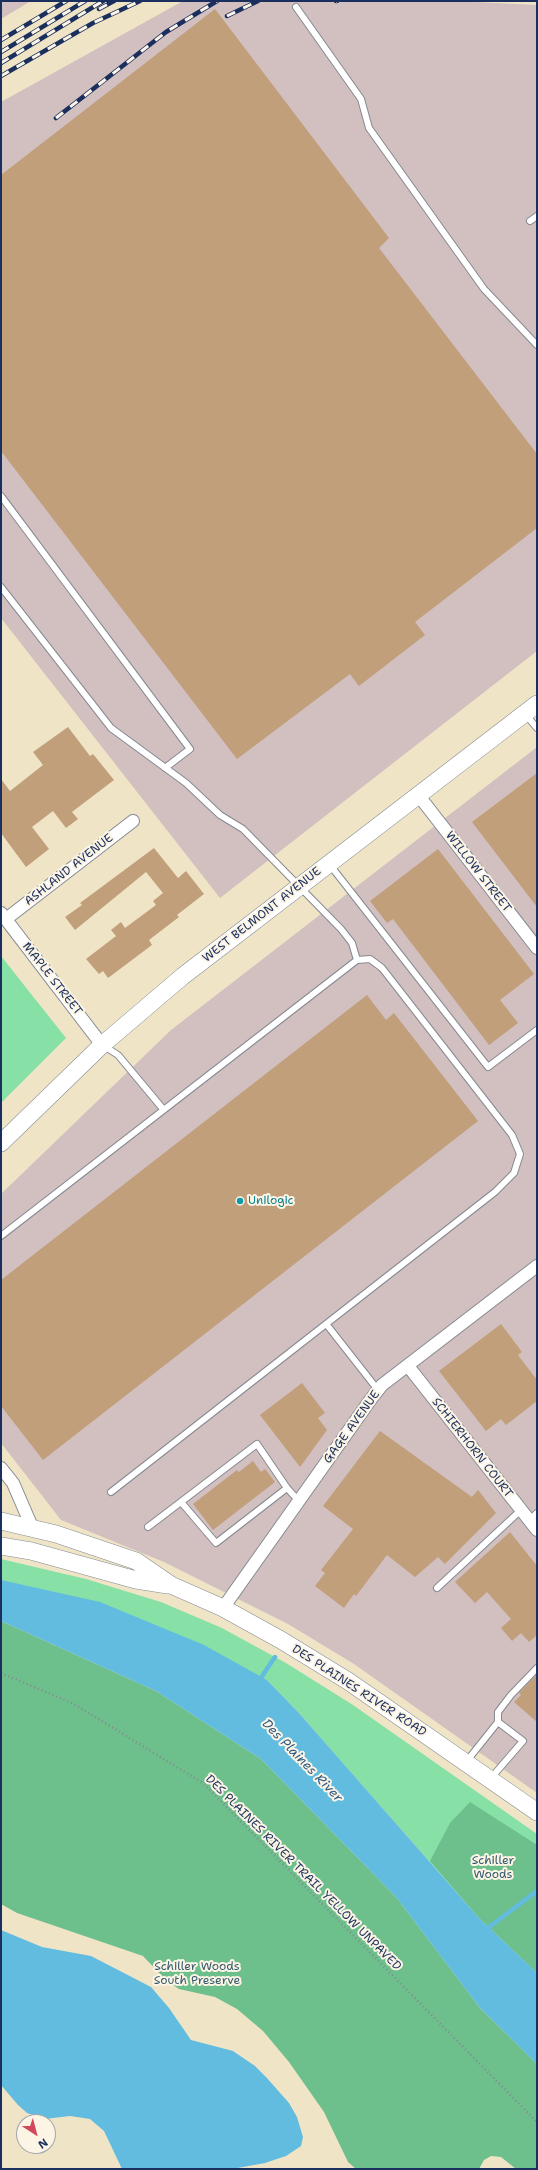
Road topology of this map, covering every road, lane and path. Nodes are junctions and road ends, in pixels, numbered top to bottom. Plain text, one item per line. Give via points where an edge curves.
1 (296, 7) dead end
2 (537, 216) edge
3 (530, 221) dead end
4 (537, 345) edge
5 (1, 496) edge
6 (1, 587) edge
7 (531, 709) edge
8 (537, 728) edge
9 (165, 768) junction
10 (419, 796) junction
11 (133, 821) dead end
12 (329, 864) junction
13 (298, 887) junction
14 (3, 916) edge
15 (537, 948) edge
16 (357, 960) junction
17 (537, 1030) edge
18 (102, 1045) junction
19 (164, 1109) junction
20 (1, 1143) edge
21 (1, 1236) edge
22 (537, 1266) edge
23 (327, 1325) junction
24 (408, 1366) junction
25 (378, 1390) junction
26 (1, 1468) edge
27 (287, 1488) junction
28 (111, 1492) dead end
29 (298, 1500) junction
30 (181, 1502) junction
31 (529, 1514) edge
32 (1, 1521) edge
33 (32, 1527) junction
34 (148, 1527) dead end
35 (537, 1530) edge
36 (1, 1546) edge
37 (171, 1585) junction
38 (437, 1588) dead end
39 (223, 1608) junction
40 (537, 1668) edge
41 (1, 1672) edge
42 (498, 1722) junction
43 (465, 1762) junction
44 (490, 1779) junction
45 (537, 1812) edge
46 (537, 2122) edge

1 - 4 lane via 361,99 369,128 484,289
2 - 3 lane
5 - 9 lane via 190,749
6 - 9 lane via 111,728
7 - 8 lane
7 - 10 main road, WEST BELMONT AVENUE
9 - 13 lane via 186,783 220,815 243,829
10 - 12 main road, WEST BELMONT AVENUE
10 - 15 street, WILLOW STREET
11 - 14 street, ASHLAND AVENUE
12 - 13 main road, WEST BELMONT AVENUE
12 - 17 lane via 488,1067
13 - 16 lane via 348,938
13 - 18 main road, WEST BELMONT AVENUE via 188,972
14 - 18 street, MAPLE STREET
16 - 19 lane
16 - 23 lane via 370,959 392,980 512,1135 520,1154 514,1174 495,1192
18 - 19 lane via 118,1055
18 - 20 main road, WEST BELMONT AVENUE
19 - 21 lane
22 - 24 street, GAGE AVENUE
23 - 25 lane
23 - 28 lane
24 - 25 street, GAGE AVENUE
24 - 31 street, SCHIERHORN COURT
25 - 29 street, GAGE AVENUE
26 - 33 street via 14,1483
27 - 29 lane
27 - 30 lane via 216,1542
27 - 30 lane via 257,1444
29 - 39 street, GAGE AVENUE
30 - 34 lane
31 - 35 street, SCHIERHORN COURT
31 - 38 lane
32 - 33 main road, DES PLAINES RIVER ROAD
33 - 37 main road, DES PLAINES RIVER ROAD via 136,1561
36 - 37 main road, DES PLAINES RIVER ROAD via 31,1551 136,1580
37 - 39 main road, DES PLAINES RIVER ROAD
39 - 43 main road, DES PLAINES RIVER ROAD via 348,1681
40 - 42 lane via 498,1712
41 - 46 path, DES PLAINES RIVER TRAIL YELLOW UNPAVED via 74,1704 203,1783
42 - 43 lane
42 - 44 lane via 523,1741
43 - 44 main road, DES PLAINES RIVER ROAD
44 - 45 main road, DES PLAINES RIVER ROAD

